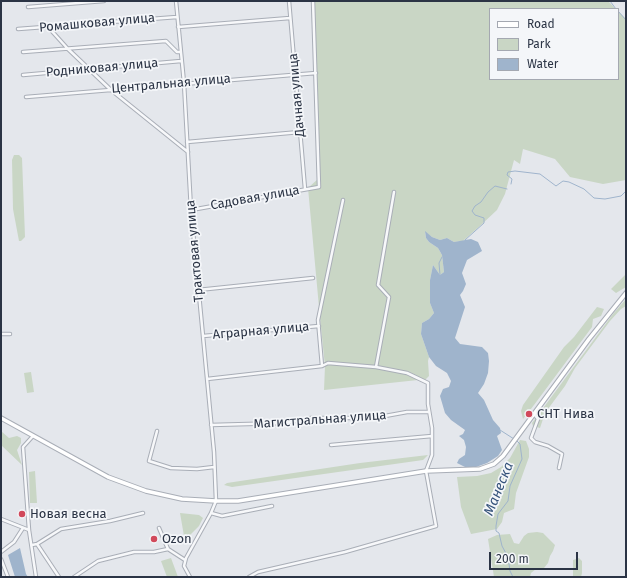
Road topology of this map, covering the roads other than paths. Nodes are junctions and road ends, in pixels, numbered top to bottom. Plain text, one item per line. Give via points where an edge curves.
1 (104, 1) edge
2 (176, 1) edge
3 (289, 1) edge
4 (313, 1) edge
5 (28, 7) dead end
6 (177, 17) junction
7 (290, 18) junction
8 (49, 28) junction
9 (178, 28) junction
10 (18, 29) dead end
11 (68, 49) junction
12 (23, 52) dead end
13 (180, 52) junction
14 (181, 61) junction
15 (90, 69) junction
16 (316, 73) junction
17 (296, 74) junction
18 (22, 75) dead end
19 (184, 83) junction
20 (111, 90) junction
21 (26, 97) dead end
22 (300, 132) junction
23 (187, 142) junction
24 (188, 152) junction
25 (305, 189) junction
26 (394, 192) dead end
27 (343, 200) dead end
28 (191, 210) junction
29 (313, 278) dead end
30 (198, 290) junction
31 (626, 294) edge
32 (319, 326) junction
33 (1, 334) edge
34 (10, 334) dead end
35 (203, 336) junction
36 (322, 366) junction
37 (376, 368) junction
38 (207, 379) junction
39 (429, 412) junction
40 (534, 414) junction
41 (1, 418) edge
42 (211, 425) junction
43 (157, 431) dead end
44 (33, 436) junction
45 (432, 436) junction
46 (331, 445) dead end
47 (214, 467) junction
48 (560, 468) dead end
49 (426, 472) junction
50 (216, 501) junction
51 (272, 506) dead end
52 (143, 513) dead end
53 (211, 513) junction
54 (1, 519) edge
55 (23, 528) junction
56 (159, 528) dead end
57 (30, 530) junction
58 (37, 544) junction
59 (32, 545) junction
60 (168, 550) junction
61 (1, 552) edge
62 (1, 559) edge
63 (185, 560) junction
64 (8, 577) edge
65 (36, 577) edge
66 (59, 577) edge
67 (74, 577) edge
68 (190, 577) edge
69 (249, 577) edge

1 - 5 street
2 - 6 street, Трактовая улица
3 - 7 street, Дачная улица
4 - 16 street
6 - 8 street, Ромашковая улица
6 - 9 street, Трактовая улица
7 - 9 street
7 - 17 street, Дачная улица
8 - 10 street, Ромашковая улица
8 - 11 street
9 - 13 street, Трактовая улица
11 - 12 street
11 - 13 street via 166,41
11 - 15 street
13 - 14 street, Трактовая улица
14 - 15 street, Родниковая улица
14 - 19 street, Трактовая улица
15 - 18 street, Родниковая улица
15 - 20 street
16 - 17 street, Центральная улица
16 - 25 street, Садовая улица via 319,187
17 - 19 street, Центральная улица
17 - 22 street, Дачная улица
19 - 20 street, Центральная улица
19 - 23 street, Трактовая улица
20 - 21 street, Центральная улица
20 - 24 street
22 - 23 street
22 - 25 street, Дачная улица
23 - 24 street, Трактовая улица
24 - 28 street, Трактовая улица
25 - 28 street, Садовая улица
26 - 37 street via 378,285 389,297
27 - 32 street via 318,320
28 - 30 street, Трактовая улица
29 - 30 street
30 - 35 street, Трактовая улица
31 - 40 main road
32 - 35 street, Аграрная улица
32 - 36 street
33 - 34 street
35 - 38 street, Трактовая улица
36 - 37 street via 328,363
36 - 38 street
37 - 39 street via 407,373 428,383
38 - 42 street, Трактовая улица
39 - 42 street, Магистральная улица via 408,412 374,418 311,418 285,423
39 - 45 street
40 - 48 street via 538,419 532,438 535,442 562,454
40 - 49 main road via 494,464 480,469
41 - 44 main road
42 - 47 street, Трактовая улица
43 - 47 street via 150,461 171,468
44 - 50 main road via 108,477 146,491 182,499
44 - 57 street via 23,447
45 - 46 street, Магистральная улица
45 - 49 street via 432,456
47 - 50 street, Трактовая улица
49 - 50 main road via 238,500
49 - 69 street via 436,526 345,552 258,572
50 - 53 street
51 - 53 street via 222,516
52 - 58 street via 60,529
53 - 63 street
54 - 55 street
55 - 57 street
55 - 61 street via 14,542
56 - 60 street
57 - 59 street
58 - 59 street
58 - 66 street
59 - 65 street
60 - 63 street
60 - 67 street via 134,552 98,561
62 - 64 street
63 - 68 street via 184,566

